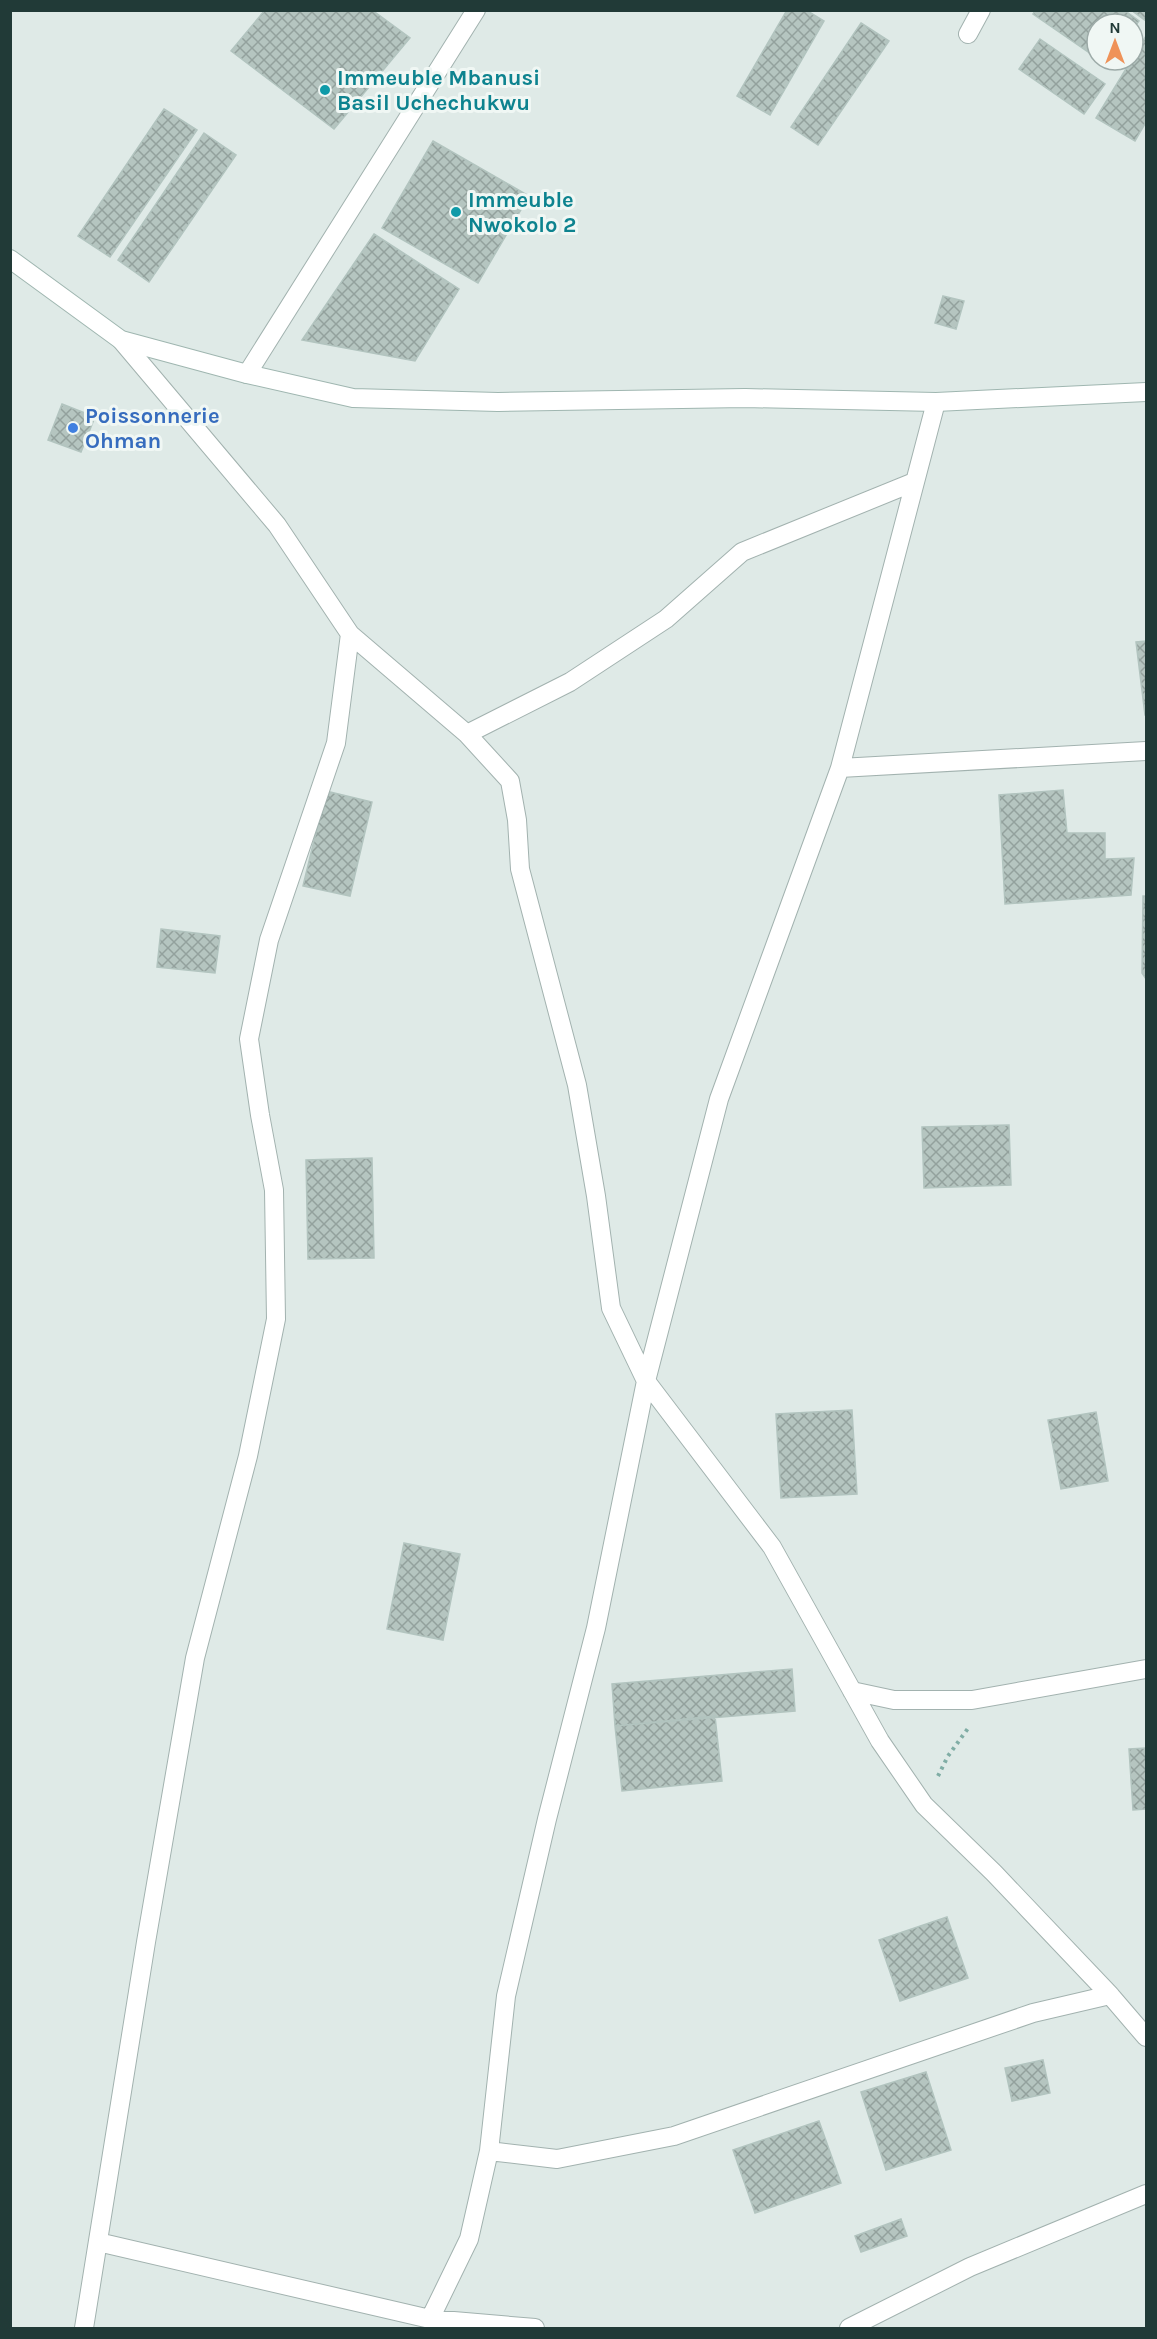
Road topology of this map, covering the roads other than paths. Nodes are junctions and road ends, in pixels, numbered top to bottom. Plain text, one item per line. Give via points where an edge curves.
1 (476, 10) edge
2 (981, 10) edge
3 (968, 33) dead end
4 (10, 260) edge
5 (121, 340) junction
6 (247, 374) junction
7 (1146, 392) edge
8 (936, 402) junction
9 (914, 482) junction
10 (350, 634) junction
11 (467, 734) junction
12 (1146, 751) edge
13 (840, 768) junction
14 (646, 1381) junction
15 (1146, 1669) edge
16 (852, 1691) junction
17 (1110, 1995) junction
18 (1146, 2037) edge
19 (489, 2151) junction
20 (1146, 2194) edge
21 (98, 2242) junction
22 (430, 2319) junction
23 (84, 2328) edge
24 (535, 2328) edge
25 (849, 2328) edge

1 - 6 street
2 - 3 street
4 - 5 street
5 - 6 street
5 - 10 street via 277,525
6 - 8 street via 353,398 498,402 745,398
7 - 8 street
8 - 9 street
9 - 11 street via 742,552 666,619 570,682
9 - 13 street
10 - 11 street
10 - 21 street via 336,743 269,940 249,1039 274,1191 276,1319 248,1456 195,1658
11 - 14 street via 510,781 520,868 577,1085 611,1308
12 - 13 street
13 - 14 street via 719,1098
14 - 16 street via 772,1547
14 - 19 street via 596,1628 506,1996
15 - 16 street via 972,1700 894,1700
16 - 17 street via 880,1741 924,1805
17 - 18 street
17 - 19 street via 1033,2013 674,2136 557,2159
19 - 22 street via 469,2239
20 - 25 street via 970,2267
21 - 22 street
21 - 23 street
22 - 24 street

